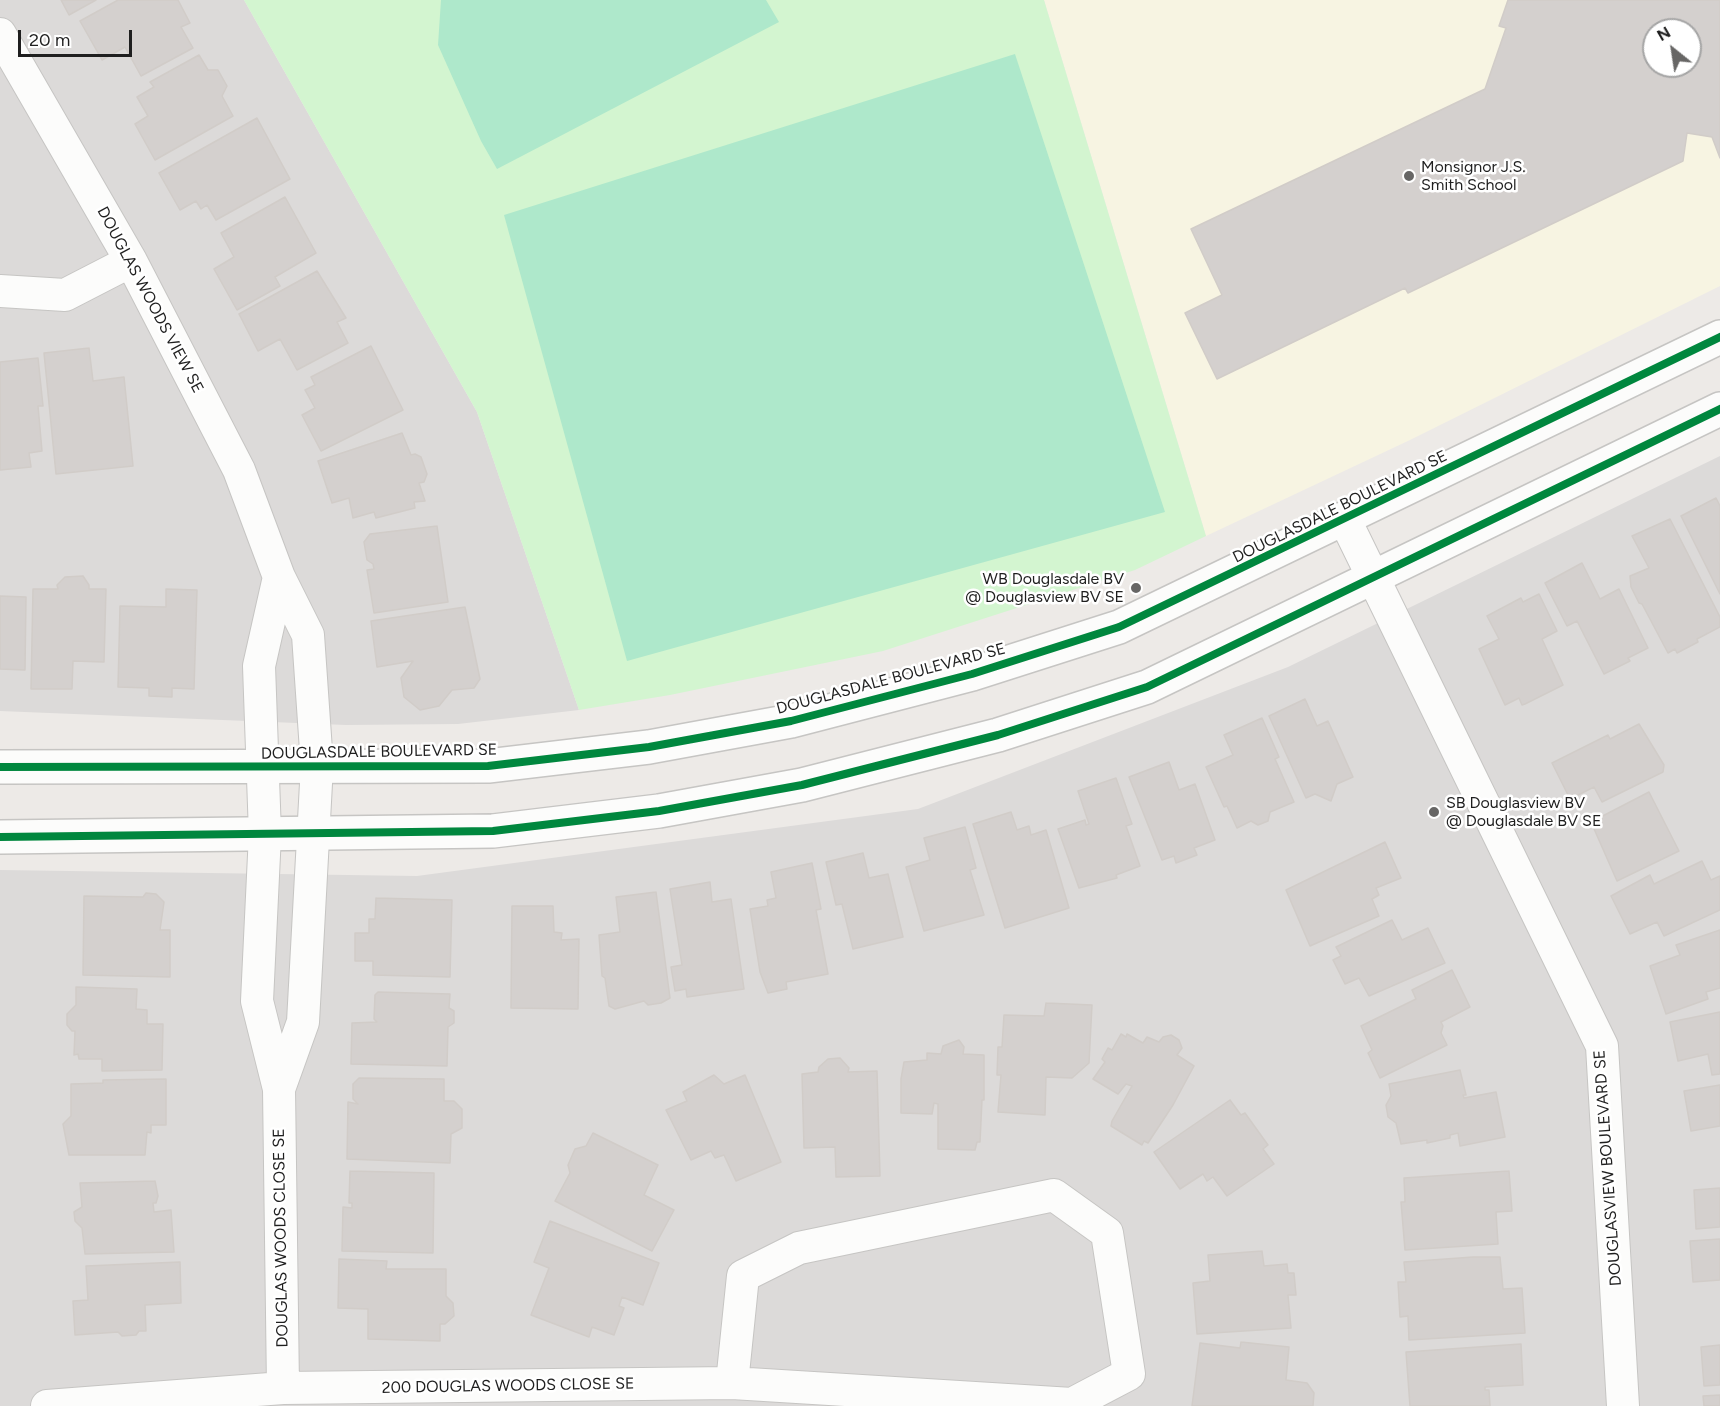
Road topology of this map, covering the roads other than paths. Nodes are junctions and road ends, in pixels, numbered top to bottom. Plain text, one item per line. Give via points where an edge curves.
1 (0, 34) edge
2 (132, 261) junction
3 (0, 291) edge
4 (1720, 337) edge
5 (1720, 409) edge
6 (1345, 520) junction
7 (1374, 576) junction
8 (279, 577) junction
9 (317, 765) junction
10 (0, 767) edge
11 (264, 767) junction
12 (313, 831) junction
13 (265, 834) junction
14 (0, 837) edge
15 (279, 1089) junction
16 (732, 1383) junction
17 (283, 1388) junction
18 (47, 1406) edge
19 (1623, 1406) edge

1 - 2 street, DOUGLAS WOODS VIEW SE
2 - 3 street via 65,295
2 - 8 street, DOUGLAS WOODS VIEW SE via 240,470
4 - 6 street, DOUGLASDALE BOULEVARD SE
5 - 7 street
6 - 7 street, DOUGLASVIEW BOULEVARD SE
6 - 9 street, DOUGLASDALE BOULEVARD SE via 1119,627 972,674 791,721 649,747 489,766
7 - 12 street via 1147,687 998,735 802,785 658,812 493,831
7 - 19 street, DOUGLASVIEW BOULEVARD SE via 1602,1046
8 - 9 street, DOUGLAS WOODS VIEW SE via 308,634
8 - 11 street via 260,666
9 - 11 street, DOUGLASDALE BOULEVARD SE
9 - 12 street, DOUGLAS WOODS VIEW SE
10 - 11 street, DOUGLASDALE BOULEVARD SE
11 - 13 street
12 - 13 street
12 - 15 street, DOUGLAS WOODS CLOSE SE via 303,1022
13 - 14 street
13 - 15 street, DOUGLAS WOODS CLOSE SE via 256,1001
15 - 17 street, DOUGLAS WOODS CLOSE SE
16 - 16 street, 200 DOUGLAS WOODS CLOSE SE via 1072,1404 1129,1374 1107,1233 1054,1195 799,1248 743,1276
16 - 17 street, 200 DOUGLAS WOODS CLOSE SE
17 - 18 street, 200 DOUGLAS WOODS CLOSE SE

